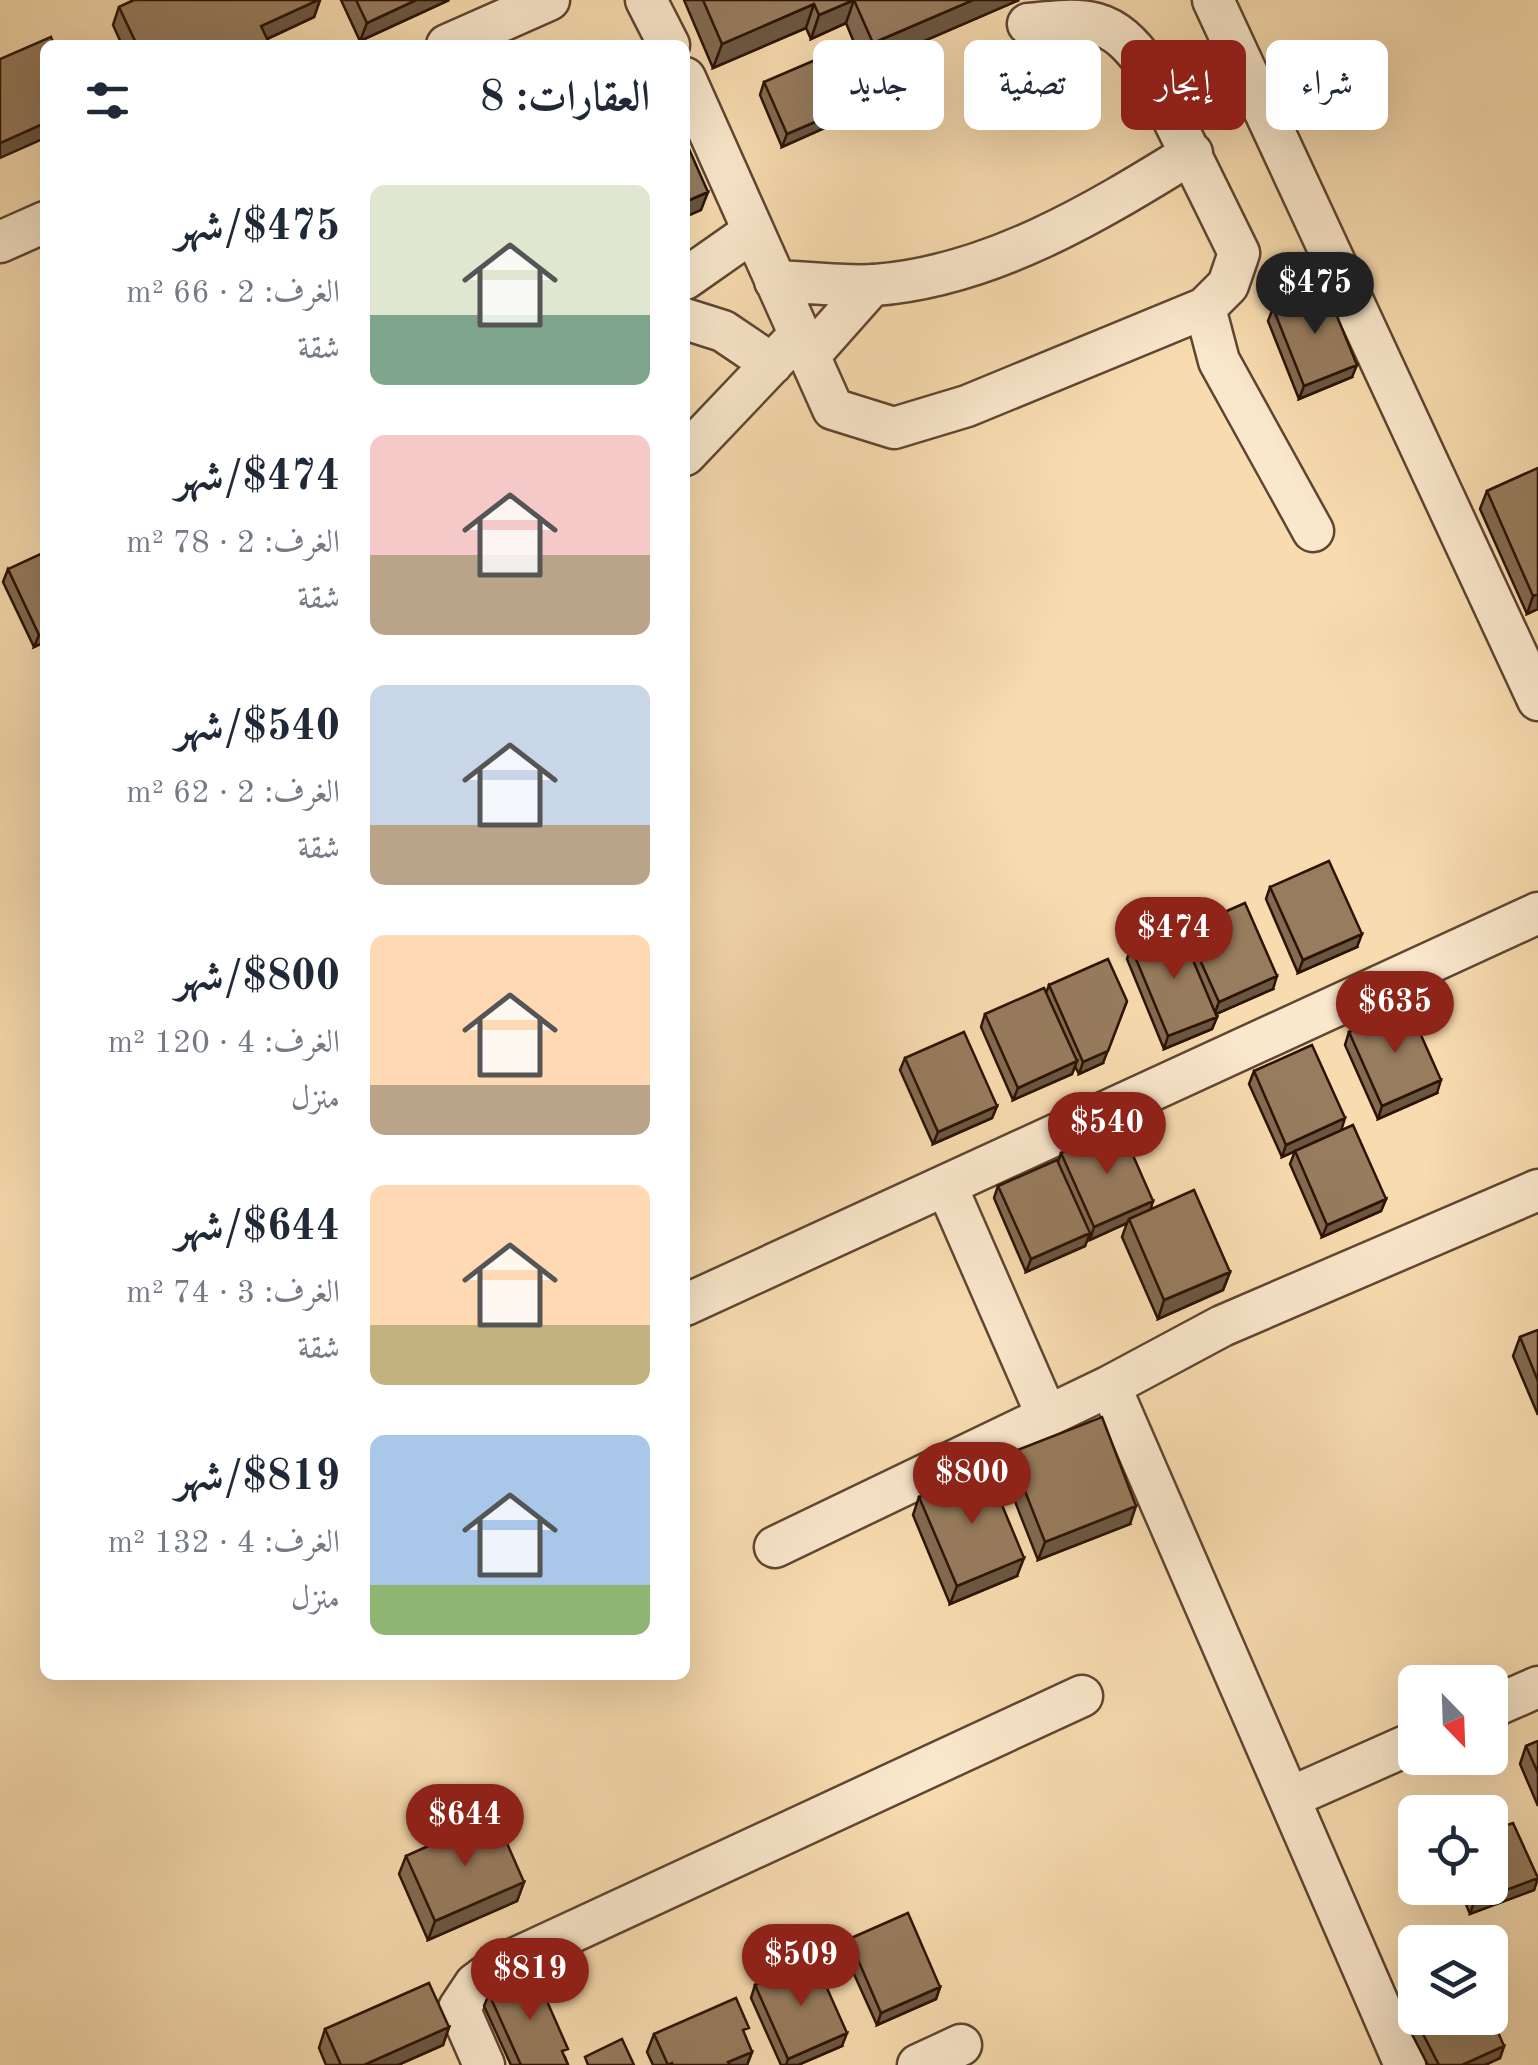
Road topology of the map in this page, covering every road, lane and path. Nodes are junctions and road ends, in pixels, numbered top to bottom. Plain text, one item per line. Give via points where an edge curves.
1 (549, 0) edge
2 (646, 0) edge
3 (1213, 0) edge
4 (1028, 24) dead end
5 (457, 40) edge
6 (666, 40) edge
7 (690, 89) edge
8 (1192, 153) junction
9 (40, 224) edge
10 (752, 232) junction
11 (0, 242) edge
12 (690, 276) edge
13 (775, 282) junction
14 (872, 285) junction
15 (1205, 308) junction
16 (690, 321) edge
17 (793, 352) junction
18 (690, 450) edge
19 (1313, 531) dead end
20 (1529, 654) edge
21 (1538, 700) edge
22 (1538, 913) edge
23 (946, 1185) junction
24 (1538, 1190) edge
25 (690, 1303) edge
26 (1110, 1386) junction
27 (1047, 1416) junction
28 (775, 1547) dead end
29 (1538, 1686) edge
30 (1082, 1696) dead end
31 (1508, 1700) edge
32 (1398, 1750) edge
33 (1289, 1798) junction
34 (961, 2045) dead end
35 (484, 2065) edge
36 (918, 2065) edge
37 (1405, 2065) edge

1 - 5 street
2 - 6 street
3 - 20 street
4 - 8 street via 1080,18 1111,28 1136,49
7 - 10 street
8 - 14 street via 1099,210 971,266
8 - 15 street via 1239,253 1228,286
9 - 11 street
10 - 12 street
10 - 13 street
13 - 14 street
13 - 17 street
14 - 17 street
15 - 17 street via 968,406 894,428 833,409
15 - 19 street via 1219,360
16 - 17 street
17 - 18 street
20 - 21 street
22 - 23 street
23 - 25 street
23 - 27 street
24 - 26 street via 1222,1326
26 - 27 street
26 - 33 street
27 - 28 street
29 - 31 street
30 - 35 street via 499,1966 459,2008
32 - 33 street
33 - 37 street
34 - 36 street

